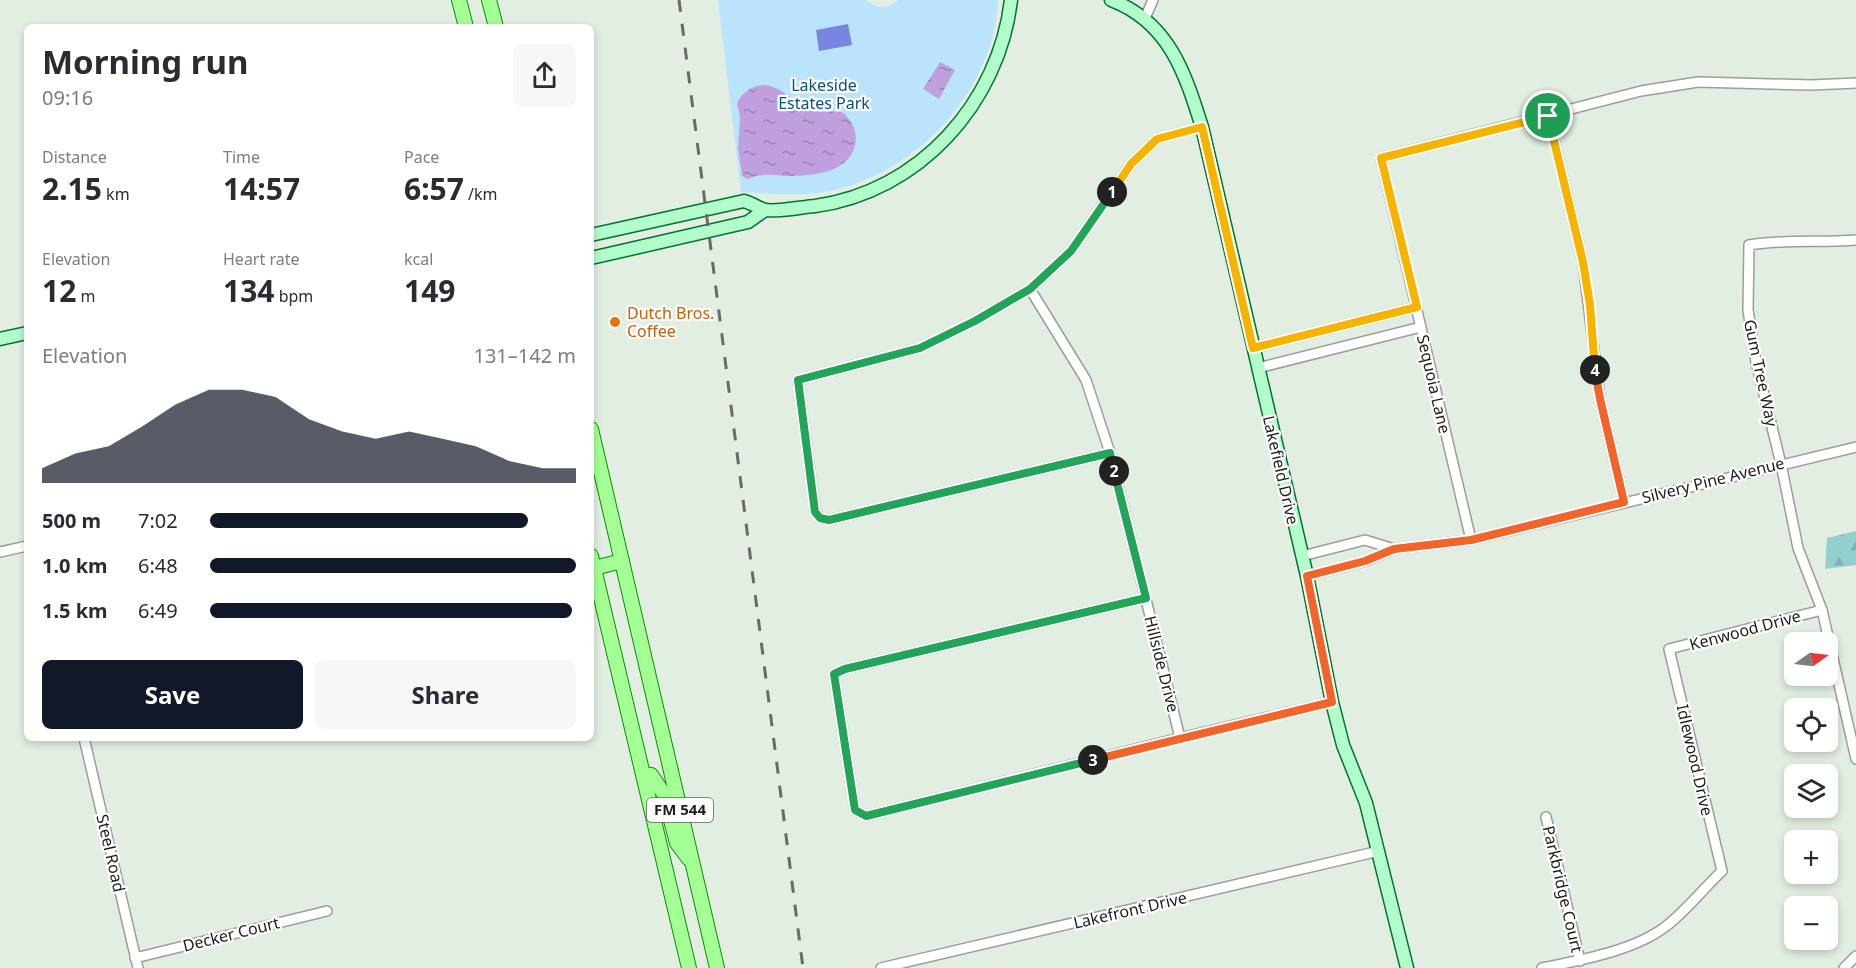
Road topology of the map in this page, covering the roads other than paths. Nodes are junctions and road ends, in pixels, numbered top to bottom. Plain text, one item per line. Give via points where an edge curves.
1 (459, 0) edge
2 (489, 0) edge
3 (1011, 0) edge
4 (1111, 0) edge
5 (1153, 0) edge
6 (1145, 18) junction
7 (464, 24) edge
8 (495, 24) edge
9 (1856, 83) edge
10 (1548, 116) junction
11 (1202, 127) junction
12 (765, 210) junction
13 (673, 216) junction
14 (594, 234) edge
15 (679, 238) junction
16 (1856, 240) edge
17 (594, 257) edge
18 (1030, 289) junction
19 (1417, 307) junction
20 (1421, 327) junction
21 (24, 334) edge
22 (0, 339) edge
23 (1253, 348) junction
24 (1258, 368) junction
25 (594, 442) edge
26 (1856, 447) edge
27 (1110, 453) junction
28 (1781, 464) junction
29 (1624, 502) junction
30 (1471, 540) junction
31 (24, 547) edge
32 (1394, 549) junction
33 (0, 552) edge
34 (1302, 556) junction
35 (622, 561) junction
36 (594, 562) edge
37 (594, 570) edge
38 (1307, 576) junction
39 (1146, 598) junction
40 (1822, 610) junction
41 (1669, 650) joint
42 (1332, 702) junction
43 (1180, 738) junction
44 (85, 741) edge
45 (1856, 759) edge
46 (644, 775) junction
47 (1546, 817) dead end
48 (1379, 851) junction
49 (692, 863) junction
50 (327, 911) dead end
51 (1856, 956) edge
52 (135, 958) junction
53 (1581, 960) junction
54 (138, 968) edge
55 (689, 968) edge
56 (717, 968) edge
57 (882, 968) edge
58 (1407, 968) edge
59 (1542, 968) edge
60 (1844, 968) edge

1 - 7 main road
2 - 8 main road
3 - 12 street via 1006,30 986,84 941,145 896,179 855,197 821,205
4 - 6 street, Lakefield Drive
5 - 6 street
6 - 11 street, Lakefield Drive via 1169,45 1187,79
9 - 10 street via 1698,82 1641,91
10 - 19 street, Sequoia Lane via 1381,158
10 - 29 street via 1583,262 1600,399
11 - 18 street via 1157,139 1131,164 1071,251
11 - 23 street, Lakefield Drive
12 - 13 street via 744,201
12 - 15 street via 748,222
13 - 14 street
13 - 15 street
15 - 17 street
16 - 28 street, Gum Tree Way via 1749,245 1748,310 1756,362
18 - 27 street, Hillside Drive via 1086,380
18 - 27 street via 920,348 798,380 815,512 829,520
19 - 20 street, Sequoia Lane
19 - 23 street
20 - 24 street
20 - 30 street, Sequoia Lane
21 - 22 street
23 - 24 street, Lakefield Drive
24 - 34 street, Lakefield Drive
25 - 35 main road, FM 544 / FM 544
26 - 28 street, Silvery Pine Avenue
27 - 39 street, Hillside Drive
28 - 29 street, Silvery Pine Avenue
28 - 40 street via 1798,548
29 - 30 street, Silvery Pine Avenue
30 - 32 street, Silvery Pine Avenue
31 - 33 street
32 - 34 street, Silvery Pine Avenue via 1365,540
32 - 38 street, Silvery Pine Avenue
34 - 38 street, Lakefield Drive
35 - 36 main road
35 - 49 main road, FM 544 / FM 544
37 - 46 main road, FM 544 / FM 544
38 - 42 street, Lakefield Drive
39 - 43 street, Hillside Drive
39 - 43 street via 834,674 855,810 866,816
40 - 41 street, Kenwood Drive
40 - 45 street
41 - 53 street, Idlewood Drive via 1722,871 1665,927 1626,947
42 - 43 street
42 - 48 street, Lakefield Drive
44 - 52 street, Steel Road
46 - 49 main road via 651,775 664,794 677,843
46 - 55 main road, FM 544 / FM 544
47 - 53 street, Parkbridge Court
48 - 57 street, Lakefront Drive
48 - 58 street, Lakefield Drive
49 - 56 main road, FM 544 / FM 544
50 - 52 street, Decker Court
51 - 60 street
52 - 54 street, Steel Road
53 - 59 street

